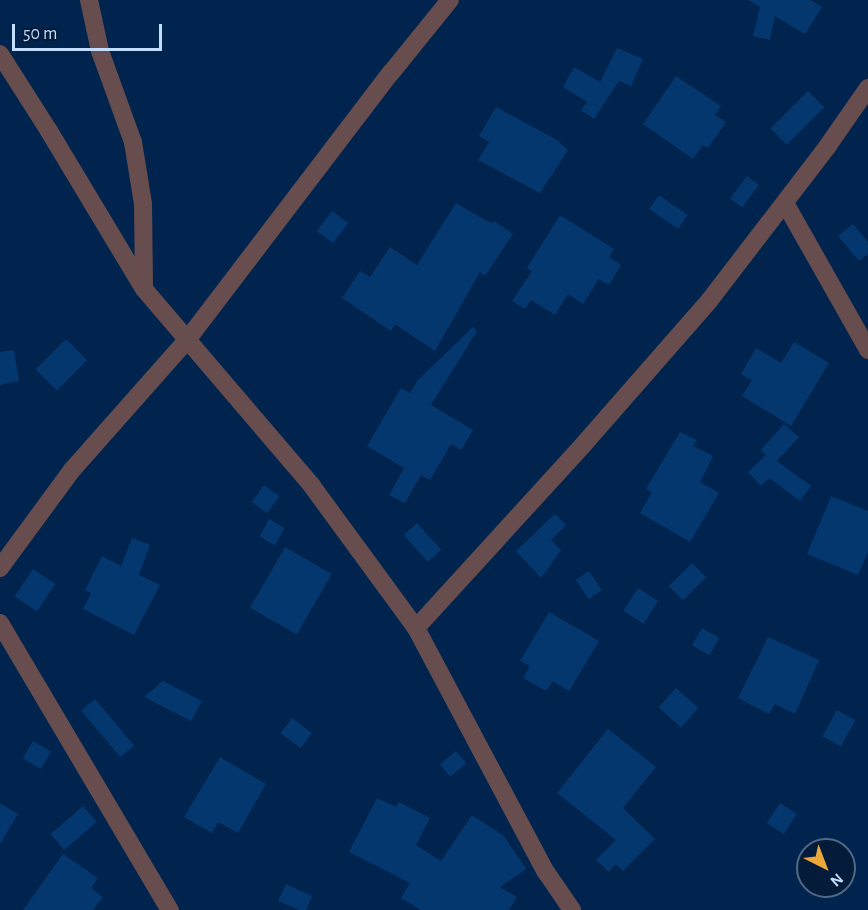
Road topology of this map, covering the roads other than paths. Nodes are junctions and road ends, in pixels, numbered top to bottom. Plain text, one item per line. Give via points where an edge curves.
1 (89, 0) edge
2 (450, 0) edge
3 (0, 54) edge
4 (868, 88) edge
5 (784, 202) junction
6 (144, 289) junction
7 (187, 340) junction
8 (868, 350) edge
9 (0, 568) edge
10 (0, 623) edge
11 (416, 628) junction
12 (170, 910) edge
13 (572, 910) edge

1 - 6 street via 100,51 133,142 143,204
2 - 7 street
3 - 6 street
4 - 5 street
5 - 8 street
5 - 11 street via 709,301
6 - 7 street
7 - 9 street via 72,470
7 - 11 street via 312,486
10 - 12 street
11 - 13 street via 546,872

